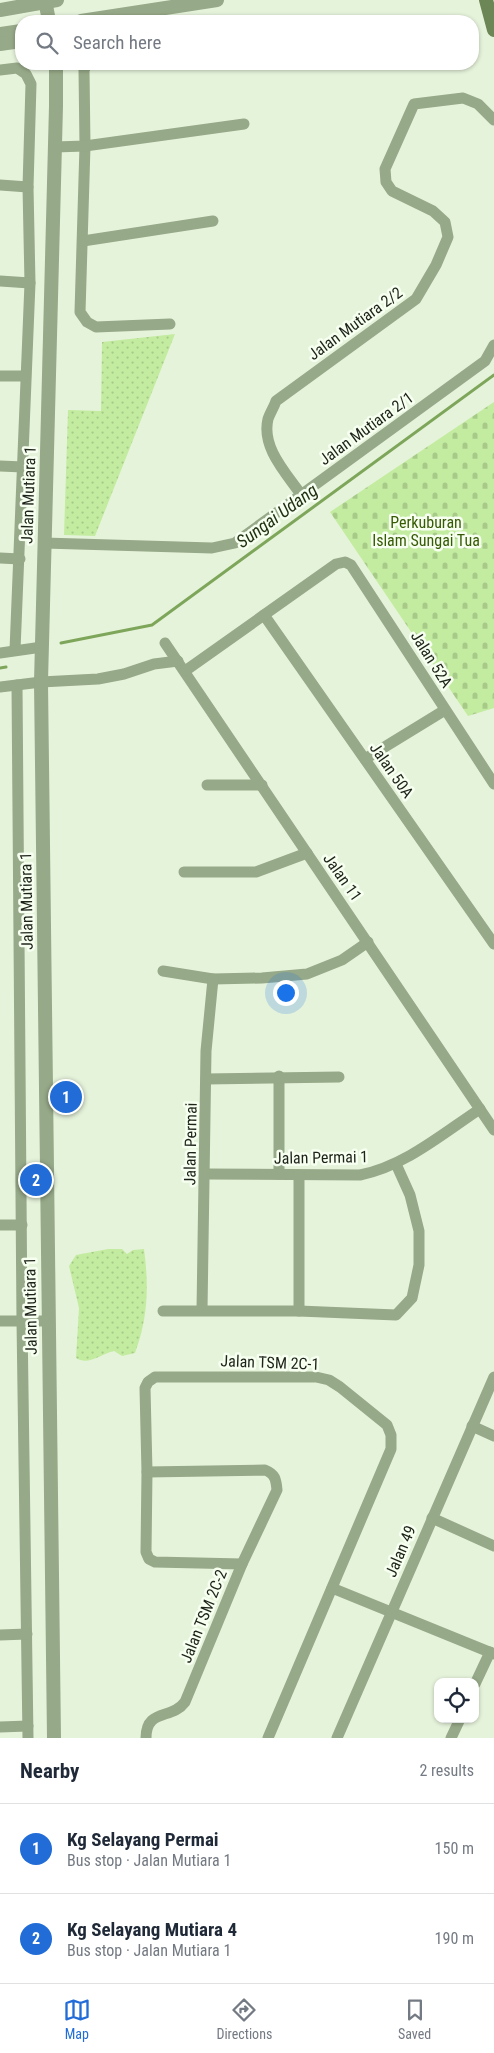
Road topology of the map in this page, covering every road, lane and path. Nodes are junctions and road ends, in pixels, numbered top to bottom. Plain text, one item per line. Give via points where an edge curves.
1 (217, 0) edge
2 (486, 0) edge
3 (49, 1) edge
4 (19, 3) edge
5 (0, 10) edge
6 (49, 15) edge
7 (128, 15) edge
8 (494, 30) edge
9 (15, 32) edge
10 (0, 34) edge
11 (15, 42) edge
12 (0, 44) edge
13 (15, 68) edge
14 (0, 70) edge
15 (20, 70) edge
16 (56, 70) edge
17 (84, 70) edge
18 (494, 120) edge
19 (244, 124) dead end
20 (85, 146) junction
21 (55, 147) junction
22 (0, 185) edge
23 (28, 187) junction
24 (213, 221) dead end
25 (83, 241) junction
26 (0, 281) edge
27 (30, 283) junction
28 (170, 324) dead end
29 (494, 345) edge
30 (0, 376) edge
31 (24, 376) junction
32 (0, 466) edge
33 (23, 466) junction
34 (302, 496) junction
35 (44, 543) junction
36 (0, 558) edge
37 (20, 559) junction
38 (264, 615) junction
39 (165, 643) dead end
40 (42, 647) junction
41 (15, 650) junction
42 (0, 652) edge
43 (178, 661) junction
44 (185, 671) junction
45 (41, 682) junction
46 (17, 685) junction
47 (0, 687) edge
48 (445, 710) junction
49 (365, 759) junction
50 (494, 784) edge
51 (208, 785) dead end
52 (262, 785) junction
53 (307, 853) junction
54 (184, 872) dead end
55 (368, 942) junction
56 (494, 944) edge
57 (163, 971) dead end
58 (213, 979) junction
59 (279, 1076) junction
60 (339, 1077) dead end
61 (206, 1079) junction
62 (480, 1109) junction
63 (494, 1130) edge
64 (396, 1164) junction
65 (206, 1174) junction
66 (279, 1174) junction
67 (299, 1175) junction
68 (0, 1225) edge
69 (22, 1225) junction
70 (202, 1310) junction
71 (163, 1311) dead end
72 (299, 1311) junction
73 (0, 1321) edge
74 (22, 1321) junction
75 (48, 1321) junction
76 (494, 1377) edge
77 (472, 1426) junction
78 (494, 1436) edge
79 (147, 1472) junction
80 (432, 1518) junction
81 (494, 1546) edge
82 (242, 1564) junction
83 (332, 1588) junction
84 (391, 1613) junction
85 (27, 1634) junction
86 (0, 1635) edge
87 (492, 1653) edge
88 (478, 1678) edge
89 (458, 1723) edge
90 (28, 1726) junction
91 (0, 1727) edge
92 (453, 1737) edge
93 (28, 1738) edge
94 (54, 1738) edge
95 (146, 1738) edge
96 (268, 1738) edge
97 (337, 1738) edge

1 - 7 street
2 - 8 main road
3 - 4 street
3 - 6 street
4 - 5 street
9 - 10 street
11 - 12 street
13 - 14 street
15 - 23 street via 31,84
16 - 21 street, Jalan Mutiara 1
17 - 20 street
18 - 34 street, Jalan Mutiara 2/2 via 478,104 463,98 414,104 384,169 386,182 392,191 433,211 445,222 448,238 416,299 276,401 268,418 267,436 273,453
19 - 20 street
20 - 21 street
20 - 25 street
21 - 35 street, Jalan Mutiara 1
22 - 23 street
23 - 27 street
24 - 25 street
25 - 28 street via 80,312 87,322 96,327
26 - 27 street
27 - 31 street
29 - 34 street, Jalan Mutiara 2/1 via 485,361
30 - 31 street
31 - 33 street
32 - 33 street
33 - 37 street
34 - 35 street, Jalan Mutiara 2/1 via 235,543 212,548
35 - 40 street, Jalan Mutiara 1
36 - 37 street
37 - 41 street
38 - 44 street
38 - 48 street, Jalan 52A via 336,564 345,562 351,565
38 - 49 street, Jalan 50A
39 - 43 street, Jalan 11
40 - 41 street
40 - 45 street, Jalan Mutiara 1
41 - 42 street
43 - 44 street, Jalan 11
43 - 45 street via 98,679
44 - 52 street, Jalan 11
45 - 46 street
45 - 75 street, Jalan Mutiara 1
46 - 47 street
46 - 69 street
48 - 49 street
48 - 50 street, Jalan 52A
49 - 56 street, Jalan 50A
51 - 52 street
52 - 53 street, Jalan 11
53 - 54 street via 256,872
53 - 55 street, Jalan 11
55 - 58 street via 342,960 306,974
55 - 62 street, Jalan 11
57 - 58 street
58 - 61 street, Jalan Permai
59 - 60 street
59 - 61 street
59 - 66 street
61 - 65 street, Jalan Permai
62 - 63 street, Jalan 11
62 - 64 street, Jalan Permai 1
64 - 67 street, Jalan Permai 1 via 360,1175
64 - 72 street via 410,1195 419,1231 419,1264 412,1298 396,1315
65 - 66 street, Jalan Permai 1
65 - 70 street, Jalan Permai
66 - 67 street, Jalan Permai 1
67 - 72 street
68 - 69 street
69 - 74 street
70 - 71 street
70 - 72 street
73 - 74 street
74 - 75 street
74 - 85 street
75 - 94 street, Jalan Mutiara 1
76 - 77 street, Jalan 49
77 - 78 street
77 - 80 street, Jalan 49
79 - 82 street, Jalan TSM 2C-1 via 146,1552 149,1559 155,1562
79 - 82 street, Jalan TSM 2C-2 via 265,1470 273,1473 277,1490
79 - 83 street, Jalan TSM 2C-1 via 145,1388 155,1377 316,1376 328,1380 387,1425 392,1449
80 - 81 street
80 - 84 street, Jalan 49
82 - 95 street, Jalan TSM 2C-2 via 185,1702 181,1708 153,1719 148,1724
83 - 84 street
83 - 96 street, Jalan TSM 2C-1
84 - 87 street
84 - 97 street, Jalan 49
85 - 86 street
85 - 90 street
87 - 88 street
89 - 92 street
90 - 91 street
90 - 93 street

